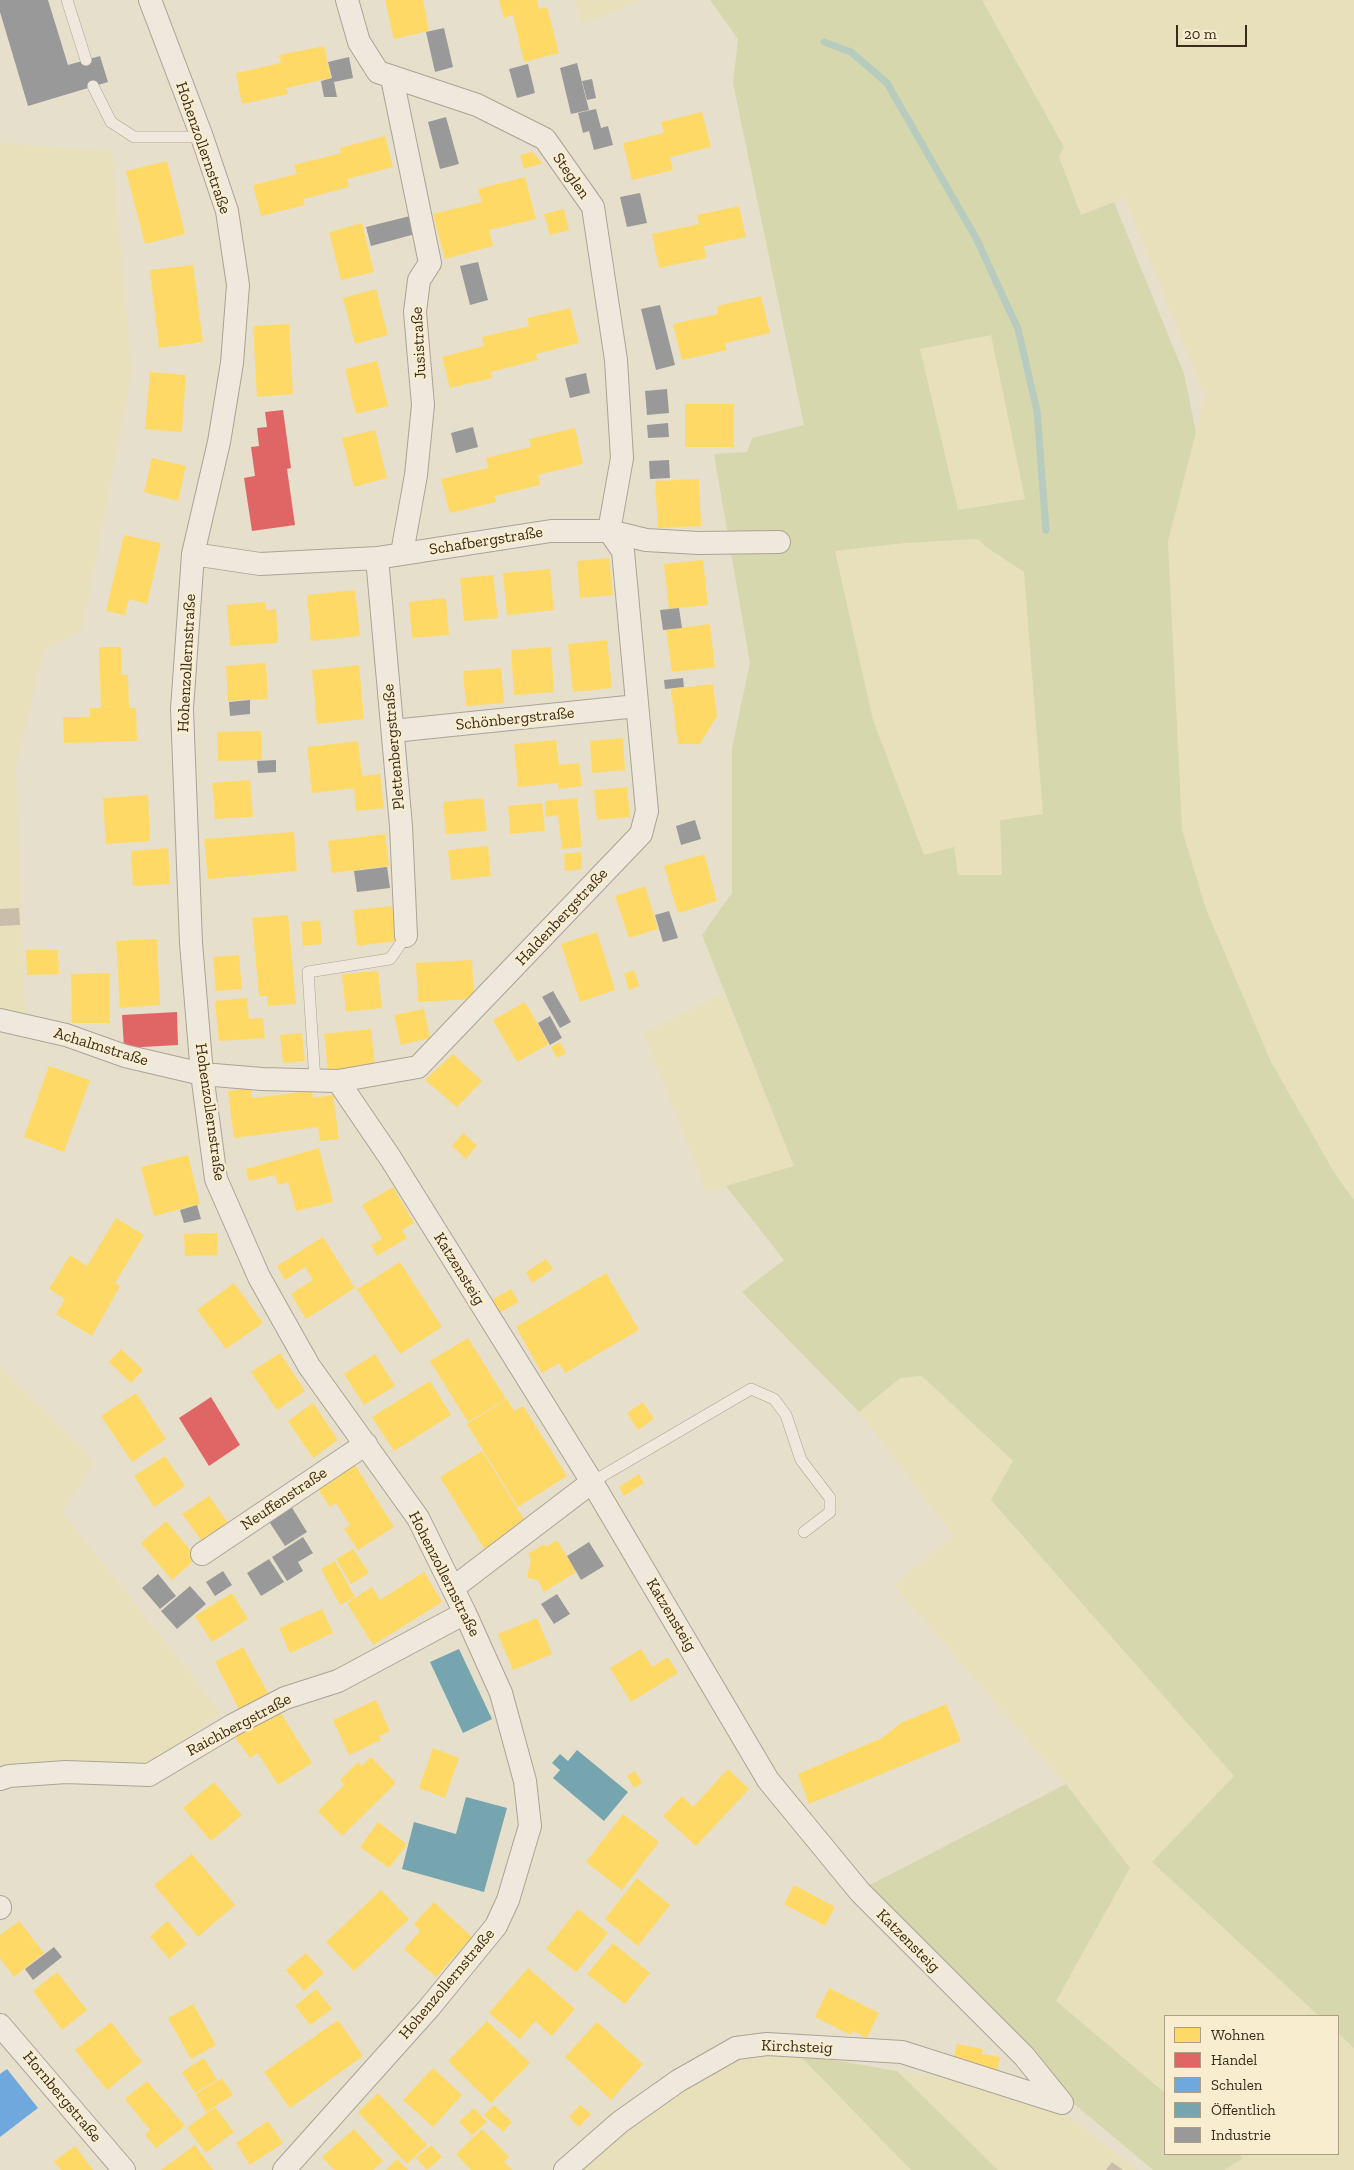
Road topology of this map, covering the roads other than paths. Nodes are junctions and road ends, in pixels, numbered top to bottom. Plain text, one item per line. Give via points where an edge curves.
1 (67, 0) edge
2 (150, 0) edge
3 (347, 0) edge
4 (86, 60) dead end
5 (392, 78) junction
6 (93, 86) dead end
7 (202, 137) junction
8 (608, 531) junction
9 (779, 542) dead end
10 (402, 553) junction
11 (193, 554) junction
12 (378, 558) junction
13 (637, 706) junction
14 (393, 731) junction
15 (406, 936) joint
16 (0, 1020) edge
17 (202, 1074) junction
18 (315, 1081) junction
19 (338, 1081) junction
20 (366, 1444) junction
21 (592, 1482) junction
22 (804, 1532) dead end
23 (202, 1554) dead end
24 (453, 1588) junction
25 (465, 1613) junction
26 (0, 1779) edge
27 (0, 2025) edge
28 (1062, 2103) joint
29 (298, 2165) edge
30 (124, 2170) edge
31 (565, 2170) edge

1 - 4 lane
2 - 7 street, Hohenzollernstraße
3 - 5 street, Steglen via 359,42 378,72
5 - 8 street, Steglen via 477,105 546,139 593,207 616,360 622,458
5 - 10 street, Jusistraße via 430,263 419,280 415,312 423,405 416,475
6 - 7 lane via 111,122 134,137
7 - 11 street, Hohenzollernstraße via 227,211 238,285 232,363 219,442
8 - 9 street, Schafbergstraße via 646,540
8 - 10 street, Schafbergstraße via 551,531
8 - 13 street, Haldenbergstraße via 623,551
10 - 12 street, Schafbergstraße
11 - 12 street, Schafbergstraße via 260,564
11 - 17 street, Hohenzollernstraße via 182,710 191,943
12 - 14 street, Plettenbergstraße
13 - 14 street, Schönbergstraße
13 - 19 street, Haldenbergstraße via 647,812 641,834 418,1067
14 - 15 street, Plettenbergstraße
15 - 18 lane via 390,959 308,972
16 - 17 street, Achalmstraße via 66,1035 125,1056
17 - 18 street, Haldenbergstraße
17 - 20 street, Hohenzollernstraße via 216,1178 259,1277 309,1366
18 - 19 street, Haldenbergstraße
19 - 21 street, Katzensteig
20 - 23 street, Neuffenstraße
20 - 24 street, Hohenzollernstraße via 418,1518
21 - 22 lane via 751,1389 774,1399 786,1415 801,1460 830,1498 830,1512
21 - 24 street
21 - 28 street, Katzensteig via 768,1780 860,1892 1024,2056
24 - 25 street, Hohenzollernstraße
25 - 26 street, Raichbergstraße via 338,1681 285,1698 150,1775 66,1772
25 - 29 street, Hohenzollernstraße via 501,1693 525,1781 530,1826 518,1870 496,1926
27 - 30 street, Hornbergstraße
28 - 31 street, Kirchsteig via 902,2052 768,2044 736,2048 678,2081 620,2122

